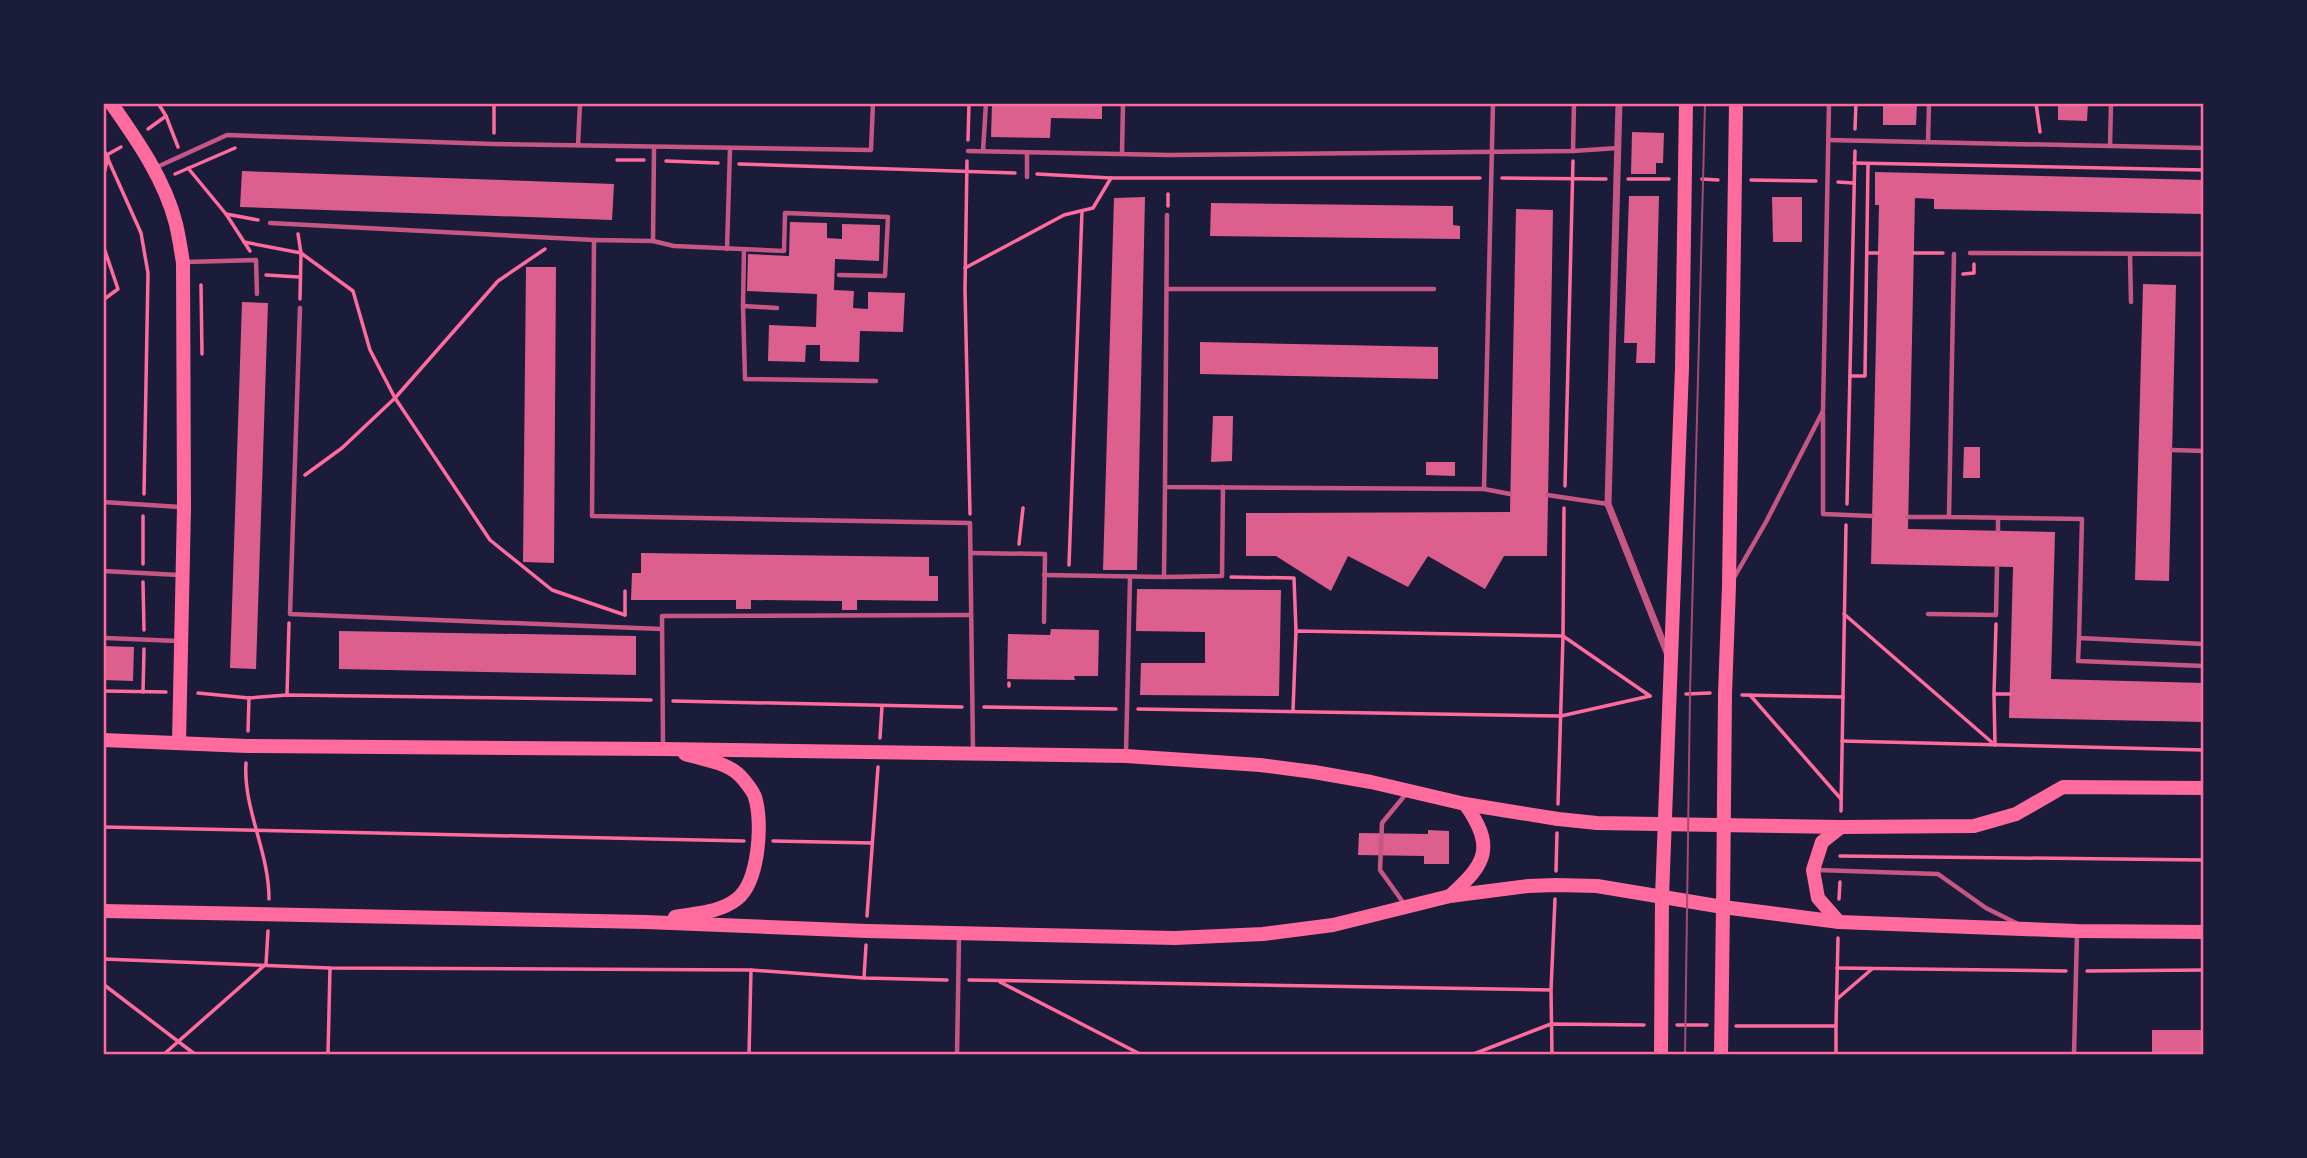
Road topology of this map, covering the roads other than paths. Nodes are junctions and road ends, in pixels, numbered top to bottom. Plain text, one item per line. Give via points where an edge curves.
1 (111, 103) edge
2 (580, 103) edge
3 (873, 103) edge
4 (986, 103) edge
5 (1123, 103) edge
6 (1493, 103) edge
7 (1574, 103) edge
8 (1619, 103) edge
9 (1686, 103) edge
10 (1736, 103) edge
11 (1829, 103) edge
12 (1929, 103) edge
13 (2110, 103) edge
14 (1828, 140) junction
15 (1928, 142) junction
16 (578, 145) junction
17 (2110, 146) junction
18 (654, 148) junction
19 (1618, 148) junction
20 (2204, 148) edge
21 (730, 149) junction
22 (968, 151) road end
23 (983, 151) junction
24 (1493, 151) junction
25 (1573, 151) junction
26 (1027, 152) junction
27 (1122, 154) junction
28 (153, 169) junction
29 (1027, 177) dead end
30 (1167, 215) dead end
31 (270, 223) road end
32 (594, 240) junction
33 (653, 240) junction
34 (727, 249) junction
35 (744, 250) junction
36 (1970, 253) dead end
37 (1954, 254) road end
38 (2130, 254) junction
39 (2204, 254) edge
40 (183, 262) junction
41 (839, 275) dead end
42 (1168, 289) junction
43 (1434, 289) dead end
44 (257, 294) dead end
45 (2130, 302) dead end
46 (743, 306) junction
47 (300, 308) road end
48 (777, 308) dead end
49 (876, 381) dead end
50 (1823, 411) junction
51 (2172, 450) dead end
52 (2204, 452) edge
53 (1165, 486) junction
54 (1223, 487) junction
55 (1484, 489) junction
56 (1510, 494) dead end
57 (1547, 495) dead end
58 (103, 502) edge
59 (1608, 504) junction
60 (184, 507) junction
61 (1872, 516) dead end
62 (1908, 517) dead end
63 (1949, 517) junction
64 (1998, 518) junction
65 (1998, 531) dead end
66 (971, 554) junction
67 (1997, 567) dead end
68 (103, 571) edge
69 (183, 575) junction
70 (1045, 575) junction
71 (1164, 577) junction
72 (1130, 578) junction
73 (1729, 586) junction
74 (1928, 614) dead end
75 (970, 615) junction
76 (1044, 622) dead end
77 (2204, 628) edge
78 (661, 629) junction
79 (107, 638) dead end
80 (2079, 638) junction
81 (181, 641) junction
82 (2204, 644) edge
83 (1670, 659) junction
84 (2204, 666) edge
85 (103, 740) edge
86 (179, 743) junction
87 (663, 749) junction
88 (973, 754) junction
89 (1126, 756) junction
90 (2204, 788) edge
91 (1409, 791) junction
92 (1465, 804) junction
93 (1664, 824) junction
94 (1724, 825) junction
95 (1841, 827) junction
96 (1813, 870) junction
97 (1450, 896) junction
98 (1662, 897) junction
99 (1406, 907) junction
100 (1723, 907) junction
101 (103, 911) edge
102 (646, 922) junction
103 (1839, 922) junction
104 (2028, 929) junction
105 (2077, 931) junction
106 (2204, 932) edge
107 (959, 933) junction
108 (957, 1055) edge
109 (1661, 1055) edge
110 (1721, 1055) edge
111 (2074, 1055) edge

1 - 28 main road
2 - 16 lane
3 - 21 lane via 871,150
4 - 23 lane
5 - 27 lane
6 - 24 lane
7 - 25 lane
8 - 19 street
9 - 83 main road via 1682,368
10 - 73 main road
11 - 14 lane
12 - 15 lane
13 - 17 lane
14 - 15 lane
14 - 50 lane
15 - 17 lane
16 - 18 lane
16 - 28 lane via 227,135
17 - 20 lane
18 - 21 lane
18 - 33 lane
19 - 25 lane
19 - 59 street
21 - 34 lane
22 - 23 lane
23 - 26 lane
24 - 25 lane
24 - 27 lane
24 - 55 lane
26 - 27 lane
26 - 29 lane
28 - 40 main road via 176,223
30 - 42 lane
31 - 32 lane
32 - 33 lane
32 - 66 lane via 592,516 970,523
33 - 34 lane
34 - 35 lane
35 - 41 lane via 784,251 785,213 888,217 885,276
35 - 46 lane
36 - 38 lane
37 - 63 lane
38 - 39 lane
38 - 45 lane
40 - 44 lane via 256,260
40 - 60 main road
42 - 43 lane
42 - 53 lane
46 - 48 lane
46 - 49 lane via 745,379
47 - 78 lane via 290,614
50 - 61 lane via 1824,514
50 - 73 lane
51 - 52 lane
53 - 54 lane
53 - 71 lane
54 - 55 lane
54 - 71 lane via 1222,576
55 - 56 lane
57 - 59 lane
58 - 60 lane
59 - 83 street
60 - 69 main road
62 - 63 lane
63 - 64 lane
64 - 65 lane
64 - 80 lane via 2082,519
66 - 70 lane via 1045,554
66 - 75 lane
67 - 74 lane via 1996,615
68 - 69 lane
69 - 81 main road
70 - 72 lane
70 - 76 lane
71 - 72 lane
72 - 89 lane
73 - 94 main road
75 - 78 lane via 662,616
75 - 88 lane
77 - 82 lane
78 - 87 lane
79 - 81 lane
80 - 82 lane
80 - 84 lane via 2078,661
81 - 86 main road
83 - 93 main road
85 - 86 main road
86 - 87 main road
87 - 88 main road
87 - 102 main road via 726,765 742,777 754,795 757,841 750,884 738,898 720,909
88 - 89 main road
89 - 91 main road via 1260,765
90 - 95 main road via 2063,787 2016,814 1974,825
91 - 92 main road
91 - 99 lane via 1382,824 1380,870
92 - 93 main road via 1597,823
92 - 97 main road via 1482,832 1482,860 1475,874
93 - 94 main road
93 - 98 main road
94 - 95 main road
94 - 100 main road
95 - 96 main road via 1822,842
96 - 103 main road via 1818,898
96 - 104 lane via 1938,874 1986,908
97 - 98 main road via 1556,885 1597,886
97 - 99 main road
98 - 100 main road
98 - 109 main road
99 - 107 main road via 1333,925 1263,934
100 - 103 main road
100 - 110 main road
101 - 102 main road
102 - 107 main road
103 - 104 main road
104 - 105 main road
105 - 106 main road
105 - 111 lane
107 - 108 lane

